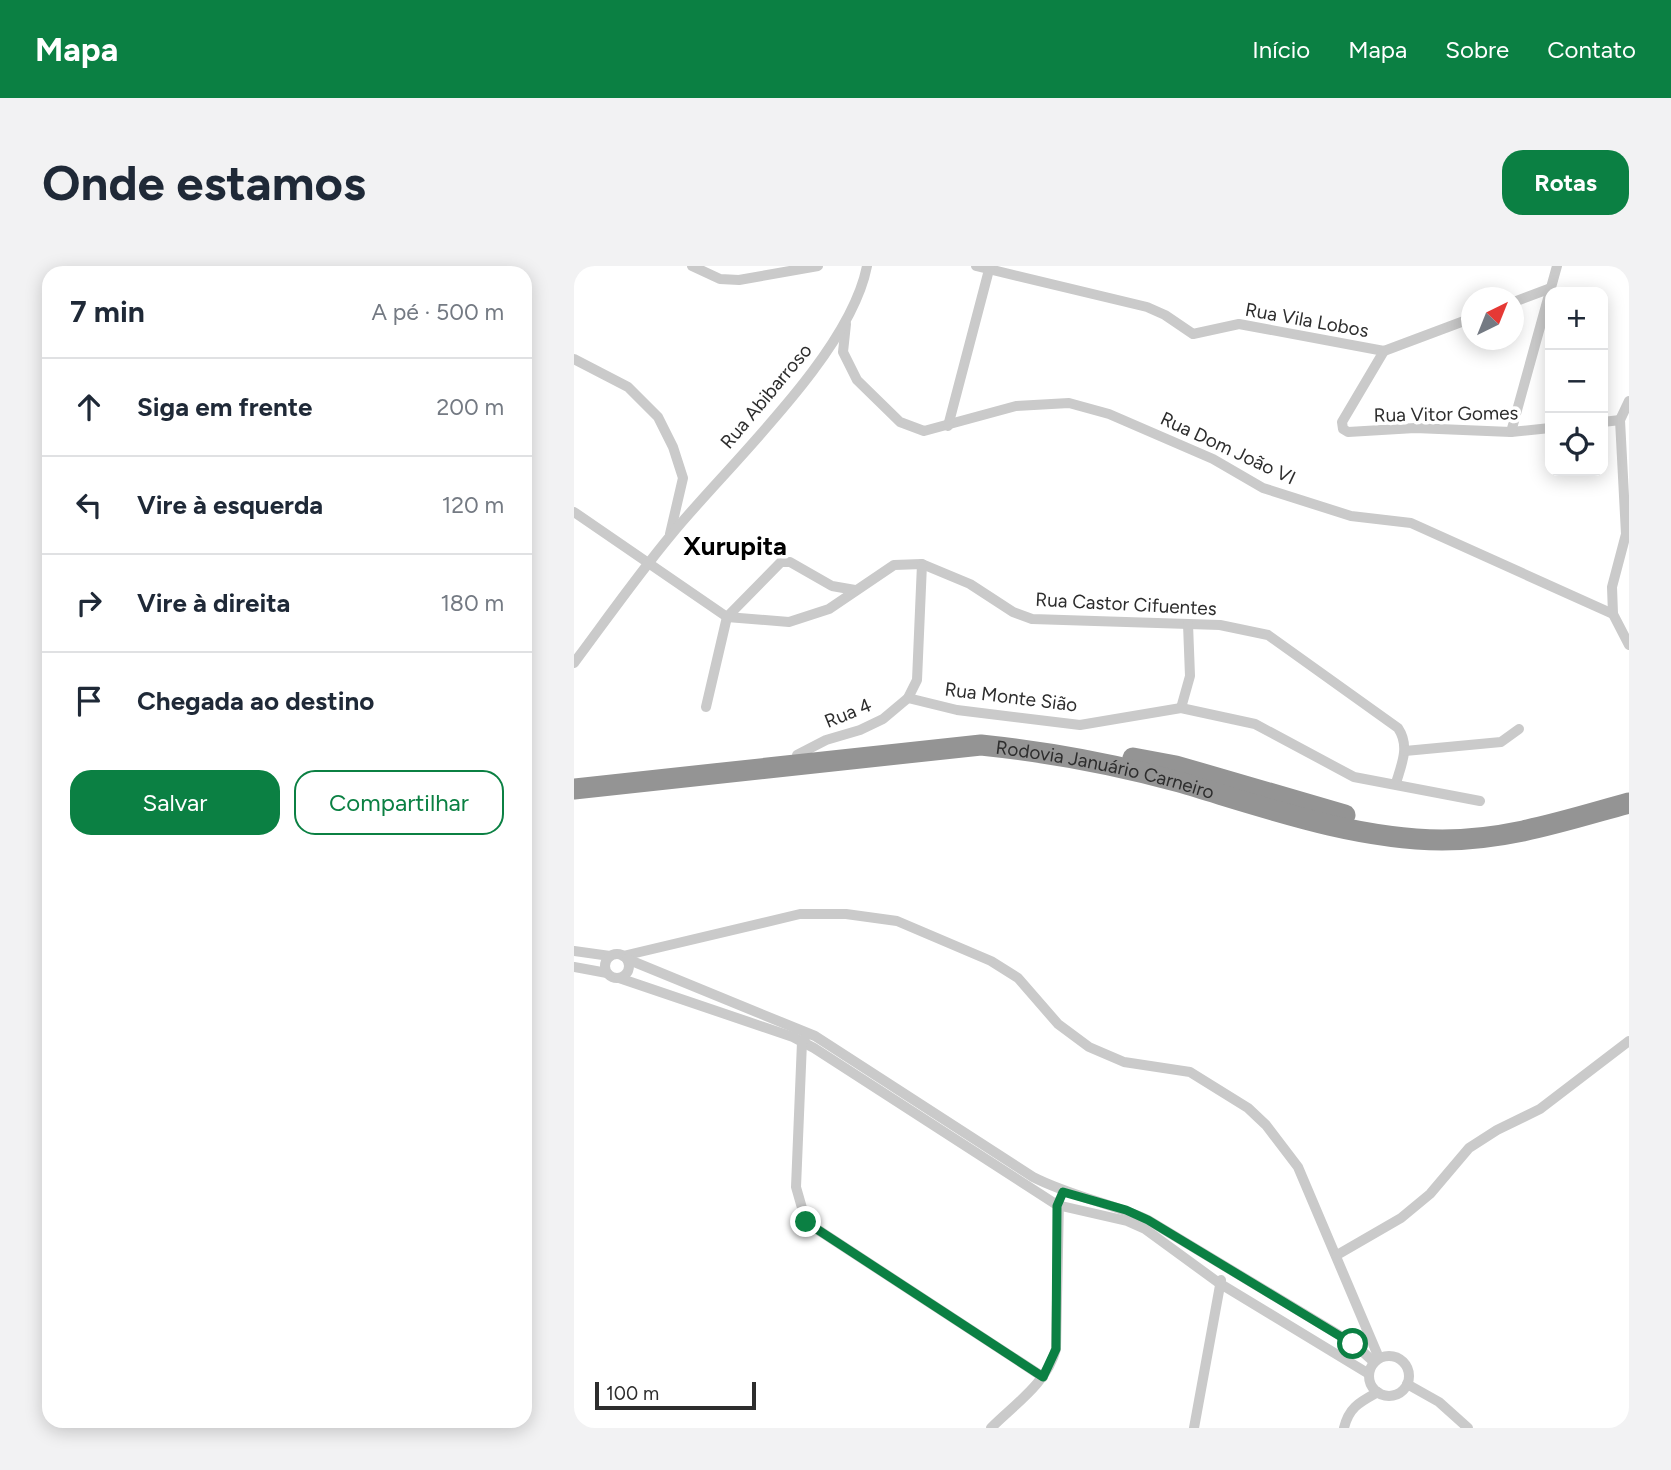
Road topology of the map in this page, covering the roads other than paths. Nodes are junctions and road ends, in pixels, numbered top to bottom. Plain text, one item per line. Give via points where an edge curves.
1 (692, 266) edge
2 (818, 266) edge
3 (867, 266) edge
4 (975, 266) edge
5 (1557, 266) edge
6 (989, 268) edge
7 (1551, 287) edge
8 (1545, 290) edge
9 (1524, 298) edge
10 (1545, 310) edge
11 (1461, 322) edge
12 (846, 324) junction
13 (1384, 351) junction
14 (574, 359) edge
15 (1628, 406) edge
16 (1620, 420) junction
17 (1608, 421) edge
18 (948, 426) junction
19 (1545, 429) edge
20 (1511, 432) junction
21 (574, 512) edge
22 (670, 537) junction
23 (649, 564) junction
24 (922, 565) junction
25 (855, 590) junction
26 (1613, 614) junction
27 (727, 617) junction
28 (1188, 624) junction
29 (1629, 645) edge
30 (574, 663) edge
31 (908, 698) junction
32 (706, 707) dead end
33 (1181, 708) junction
34 (1519, 729) dead end
35 (1405, 751) junction
36 (797, 755) junction
37 (574, 780) edge
38 (1396, 783) junction
39 (574, 789) edge
40 (1629, 794) edge
41 (1480, 801) dead end
42 (1629, 803) edge
43 (574, 951) edge
44 (610, 956) junction
45 (625, 957) junction
46 (574, 967) edge
47 (607, 973) junction
48 (619, 978) junction
49 (806, 1038) junction
50 (1629, 1041) edge
51 (1063, 1192) junction
52 (1057, 1206) junction
53 (1337, 1255) junction
54 (1226, 1268) junction
55 (1219, 1283) junction
56 (1377, 1360) junction
57 (1369, 1374) junction
58 (1043, 1377) junction
59 (1407, 1384) junction
60 (1378, 1392) junction
61 (991, 1428) edge
62 (1194, 1428) edge
63 (1344, 1428) edge
64 (1468, 1428) edge

1 - 2 street via 720,279 739,280
3 - 12 street, Rua Abibarroso via 863,289
4 - 6 street, Rua Vila Lobos
5 - 7 street
6 - 13 street, Rua Vila Lobos via 1147,307 1193,334 1239,324
6 - 18 street
8 - 9 street
10 - 20 street
11 - 13 street, Rua Vila Lobos
12 - 18 street, Rua Dom João VI via 843,352 857,380 900,422 924,431
12 - 22 street, Rua Abibarroso via 803,382
13 - 20 street, Rua Vitor Gomes via 1342,422 1343,429 1355,433 1415,428
14 - 22 street via 628,387 658,416 683,478
15 - 16 street
16 - 17 street
16 - 26 street via 1626,534 1612,587
18 - 26 street, Rua Dom João VI via 1016,406 1069,403 1108,414 1213,459 1262,488 1351,516 1411,523
19 - 20 street, Rua Vitor Gomes
21 - 23 street, Rua Castor Cifuentes
22 - 23 street, Rua Abibarroso
23 - 27 street, Rua Castor Cifuentes
23 - 30 street, Rua Abibarroso
24 - 25 street, Rua Castor Cifuentes via 894,565
24 - 28 street, Rua Castor Cifuentes via 970,584 1032,619
24 - 31 street, Rua Monte Sião via 917,680
25 - 27 street, Rua Castor Cifuentes via 829,609 789,622
25 - 27 street via 832,586 785,561
26 - 29 street
27 - 32 street
28 - 33 street via 1191,676
28 - 35 street, Rua Castor Cifuentes via 1268,635 1398,728
31 - 33 street, Rua Monte Sião via 957,710 1080,724
31 - 36 street, Rua 4 via 883,719
33 - 38 street, Rua Monte Sião via 1255,724 1354,777
34 - 35 street via 1501,742
35 - 38 street
36 - 37 highway, Rodovia Januário Carneiro
36 - 40 highway, Rodovia Januário Carneiro via 985,733 1176,765 1350,816 1455,828 1509,824
38 - 41 street, Rua Monte Sião
39 - 42 highway, Rodovia Januário Carneiro via 981,745 1060,755 1363,831 1441,840 1523,833
43 - 44 street
44 - 45 street
44 - 47 street via 605,964
45 - 48 street via 629,967
45 - 49 street
45 - 53 street via 800,914 897,921 991,961 1018,978 1058,1024 1089,1047 1124,1062 1190,1072 1248,1108 1297,1167
46 - 47 street
47 - 48 street
48 - 49 street
49 - 51 street
49 - 52 street
49 - 58 street via 796,1187 806,1222
50 - 53 street via 1540,1109 1469,1148 1430,1194 1401,1218
51 - 52 street
51 - 54 street via 1126,1210
52 - 55 street via 1145,1229
52 - 58 street via 1056,1349
53 - 56 street
54 - 55 street
54 - 56 street
55 - 57 street
55 - 62 street
56 - 57 street
56 - 59 street via 1391,1356 1403,1361 1409,1372
57 - 60 street
58 - 61 street
59 - 60 street via 1398,1394
59 - 64 street via 1439,1402
60 - 63 street via 1355,1405

